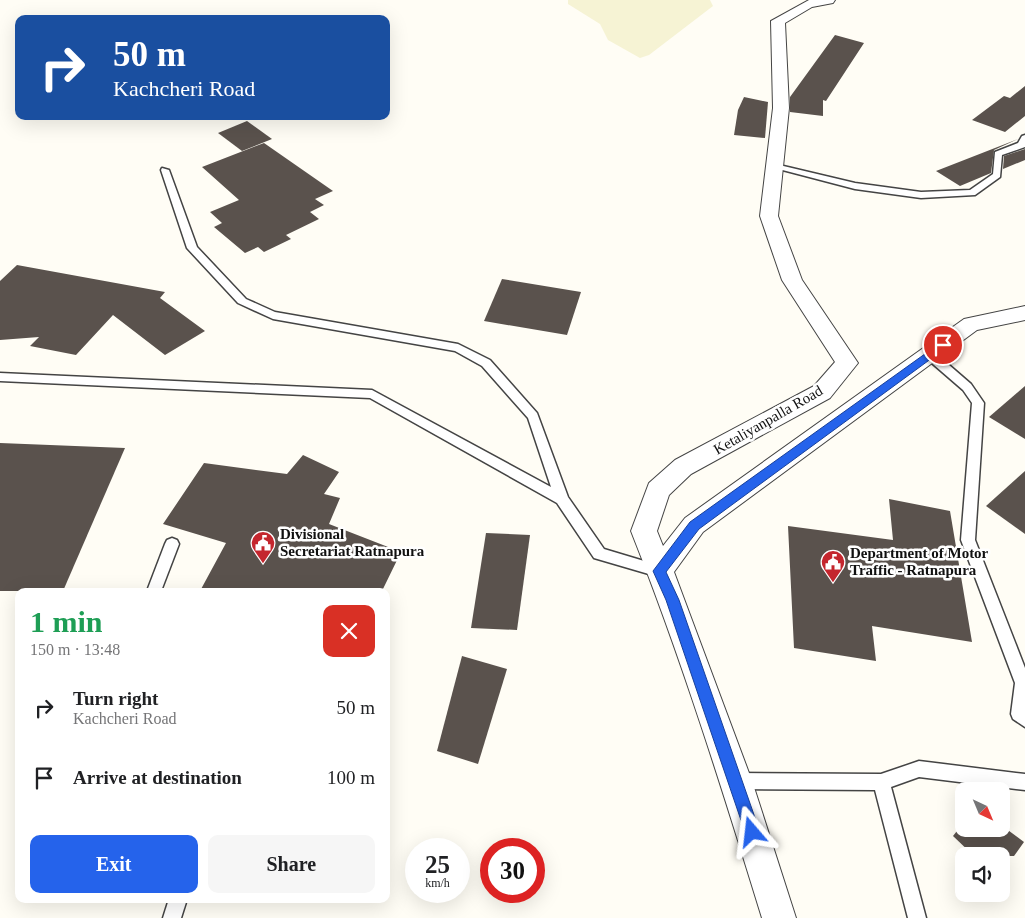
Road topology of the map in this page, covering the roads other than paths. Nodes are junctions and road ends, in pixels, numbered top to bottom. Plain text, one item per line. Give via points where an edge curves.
1 (829, 0) edge
2 (1025, 138) edge
3 (775, 167) junction
4 (165, 170) dead end
5 (1025, 313) edge
6 (930, 355) junction
7 (0, 377) edge
8 (562, 499) junction
9 (172, 544) dead end
10 (659, 571) junction
11 (155, 588) edge
12 (1025, 719) edge
13 (736, 781) junction
14 (881, 782) junction
15 (1025, 782) edge
16 (177, 903) edge
17 (172, 918) edge
18 (779, 918) edge
19 (916, 918) edge

1 - 3 street, Ketaliyanpalla Road via 808,4 778,21 781,108
2 - 3 lane via 1022,145 998,154 997,175 972,193 922,195 855,186
3 - 10 street, Ketaliyanpalla Road via 769,216 792,280 846,363 822,392 683,467 658,490 644,531
4 - 8 lane via 192,248 242,301 273,315 458,348 486,363 534,416
5 - 6 street via 971,324
6 - 10 street via 694,525
6 - 12 lane via 967,387 978,403 968,540 1023,683 1020,714
7 - 8 lane via 372,394
8 - 10 lane via 599,554
9 - 11 lane
10 - 13 street
13 - 14 lane
13 - 18 street
14 - 15 lane via 919,768
14 - 19 lane
16 - 17 lane

